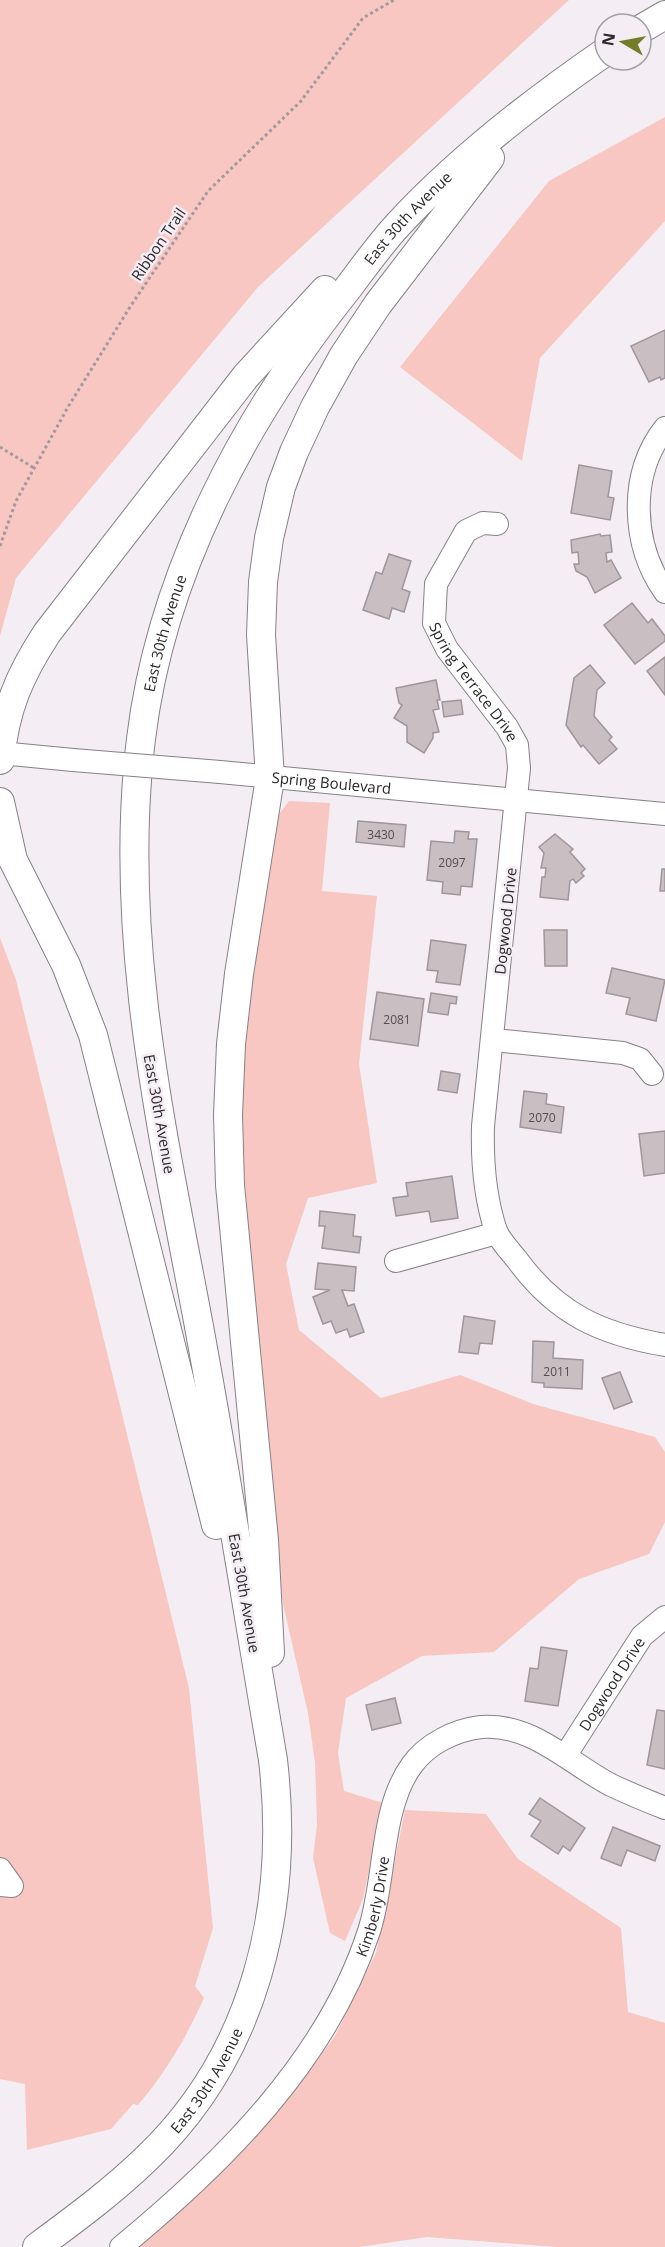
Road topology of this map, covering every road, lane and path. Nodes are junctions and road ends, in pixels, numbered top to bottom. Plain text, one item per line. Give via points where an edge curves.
1 (394, 0) edge
2 (593, 60) edge
3 (531, 104) junction
4 (393, 230) junction
5 (665, 428) edge
6 (0, 447) edge
7 (34, 468) junction
8 (497, 524) dead end
9 (0, 546) edge
10 (665, 592) edge
11 (0, 753) edge
12 (0, 760) edge
13 (270, 778) junction
14 (517, 801) junction
15 (0, 802) edge
16 (665, 814) edge
17 (494, 1040) junction
18 (652, 1074) dead end
19 (497, 1233) junction
20 (396, 1261) dead end
21 (665, 1345) edge
22 (665, 1617) edge
23 (262, 1694) junction
24 (565, 1756) junction
25 (273, 1760) junction
26 (665, 1808) edge
27 (0, 1869) edge
28 (0, 1885) edge
29 (37, 2247) edge
30 (122, 2247) edge

1 - 7 path, Ribbon Trail via 363,18 301,101 208,191 130,307
2 - 3 main road, East 30th Avenue
3 - 4 main road, East 30th Avenue
3 - 13 main road via 378,303 315,407 288,470 269,538 262,582 261,635
4 - 11 main road via 324,291 246,376 47,633 12,696
4 - 23 main road, East 30th Avenue via 301,348 244,442 191,550 166,619 149,684 141,739 134,833 135,910 147,1036
5 - 10 street via 645,464 638,502 651,572
6 - 7 path
7 - 9 path, Ribbon Trail via 15,501
8 - 14 street, Spring Terrace Drive via 483,523 466,531 436,584 434,623 447,649 507,727 517,746
11 - 12 main road
11 - 13 street, Spring Boulevard, bridge
13 - 14 street, Spring Boulevard
13 - 25 main road via 239,974 228,1115 230,1185 264,1540
14 - 16 street, Spring Boulevard
14 - 17 street, Dogwood Drive
15 - 23 main road via 13,860 66,964 93,1035 185,1407
17 - 18 street via 623,1053 640,1059
17 - 19 street, Dogwood Drive via 483,1126 483,1161
19 - 20 street
19 - 21 street, Dogwood Drive via 527,1274 570,1312 615,1335
22 - 24 street, Dogwood Drive via 642,1636
23 - 25 main road, East 30th Avenue
24 - 26 street, Kimberly Drive via 611,1784
24 - 30 street, Kimberly Drive via 519,1731 480,1728 459,1731 443,1739 412,1765 400,1787 392,1816 373,1919 363,1951 319,2034 251,2124 200,2178
25 - 29 main road, East 30th Avenue via 279,1833 272,1920 254,1988 224,2058 180,2122 148,2158 83,2214
27 - 28 street via 12,1886

